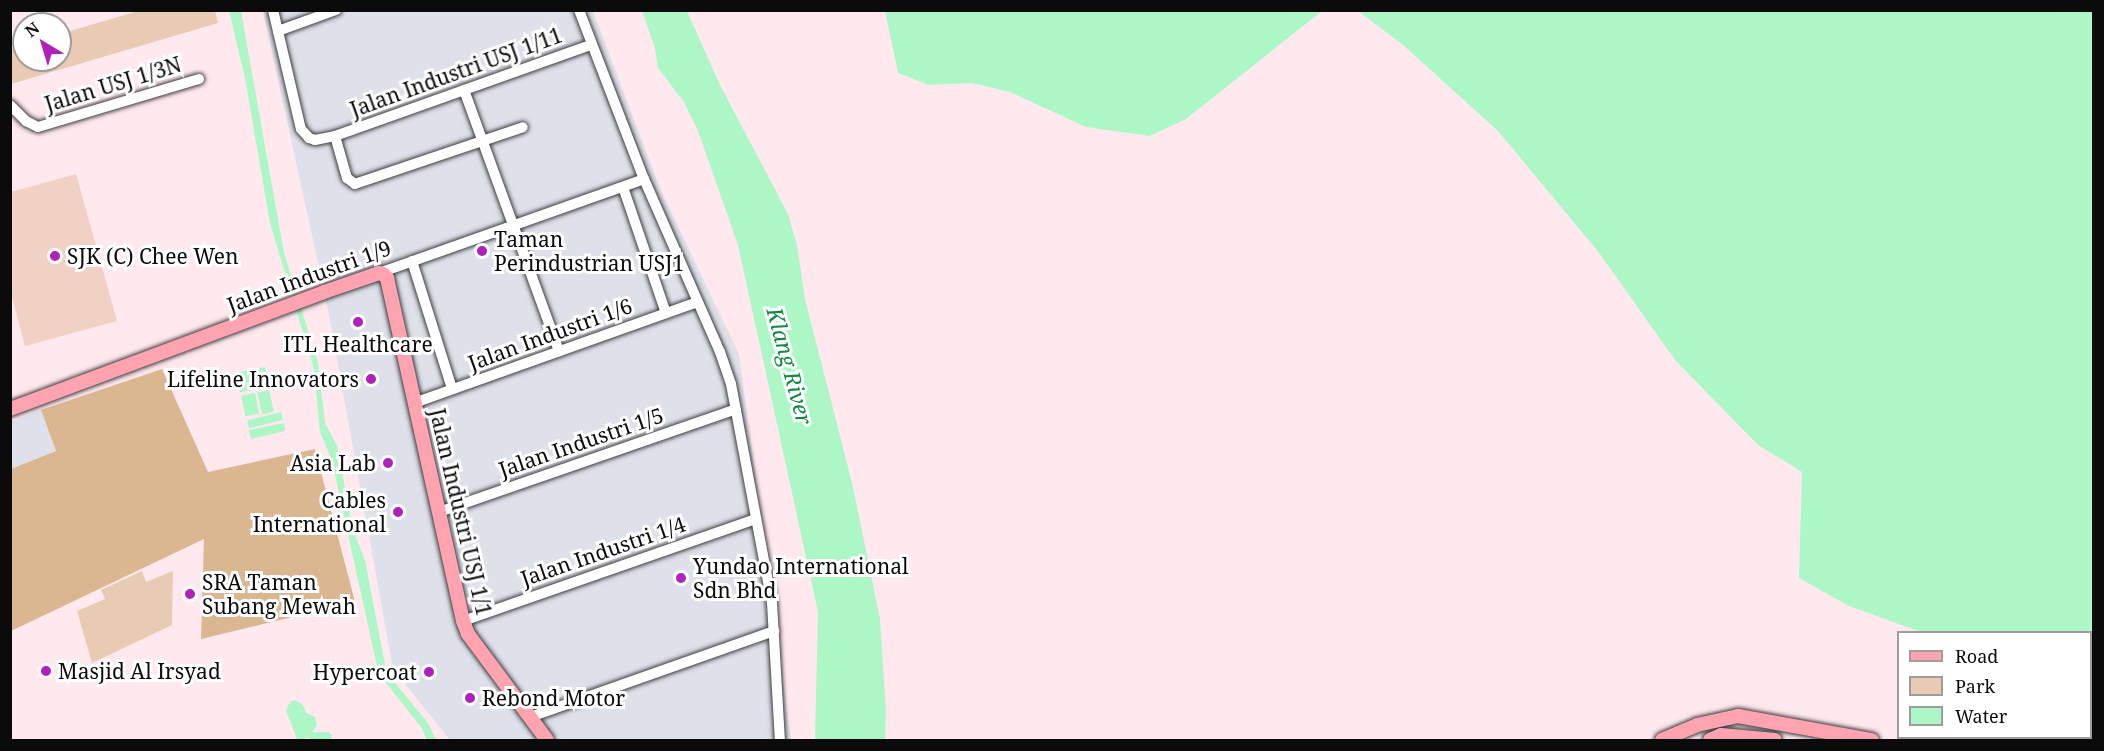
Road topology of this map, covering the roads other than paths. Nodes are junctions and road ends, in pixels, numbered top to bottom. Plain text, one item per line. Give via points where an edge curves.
1 (273, 10) edge
2 (336, 10) edge
3 (579, 10) edge
4 (278, 31) junction
5 (591, 45) junction
6 (198, 79) dead end
7 (464, 90) junction
8 (10, 105) edge
9 (523, 127) dead end
10 (335, 136) junction
11 (484, 140) junction
12 (644, 179) junction
13 (623, 187) junction
14 (512, 225) junction
15 (412, 261) junction
16 (379, 273) junction
17 (698, 302) junction
18 (666, 313) junction
19 (559, 351) junction
20 (452, 389) junction
21 (414, 403) junction
22 (10, 409) edge
23 (736, 409) junction
24 (439, 512) junction
25 (756, 519) junction
26 (463, 621) junction
27 (774, 631) junction
28 (530, 717) junction
29 (780, 738) edge
30 (547, 741) edge
31 (1662, 741) edge
32 (1710, 741) edge
33 (1775, 741) edge
34 (1872, 741) edge

1 - 4 street
2 - 4 street
3 - 5 street
4 - 10 street via 301,129 315,140
5 - 7 street, Jalan Industri USJ 1/11
5 - 12 street
6 - 8 street, Jalan USJ 1/3N via 38,127 26,122
7 - 10 street, Jalan Industri USJ 1/11
7 - 11 street
9 - 11 street
10 - 11 street via 347,178 355,184
11 - 14 street
12 - 13 street, Jalan Industri 1/9
12 - 17 street
13 - 14 street, Jalan Industri 1/9
13 - 18 street
14 - 15 street, Jalan Industri 1/9
14 - 19 street
15 - 16 street, Jalan Industri 1/9
15 - 20 street
16 - 21 street, Jalan Industri USJ 1/1 via 387,278
16 - 22 street, Jalan Industri 1/9
17 - 18 street, Jalan Industri 1/6
17 - 23 street via 720,352
18 - 19 street, Jalan Industri 1/6
19 - 20 street, Jalan Industri 1/6
20 - 21 street, Jalan Industri 1/6
21 - 24 street, Jalan Industri USJ 1/1
23 - 24 street, Jalan Industri 1/5
23 - 25 street
24 - 26 street, Jalan Industri USJ 1/1
25 - 26 street, Jalan Industri 1/4
25 - 27 street
26 - 28 street, Jalan Industri USJ 1/1 via 468,634
27 - 28 street
27 - 29 street
28 - 30 street, Jalan Industri USJ 1/1
31 - 34 street via 1697,725 1738,716
32 - 33 street via 1721,735

